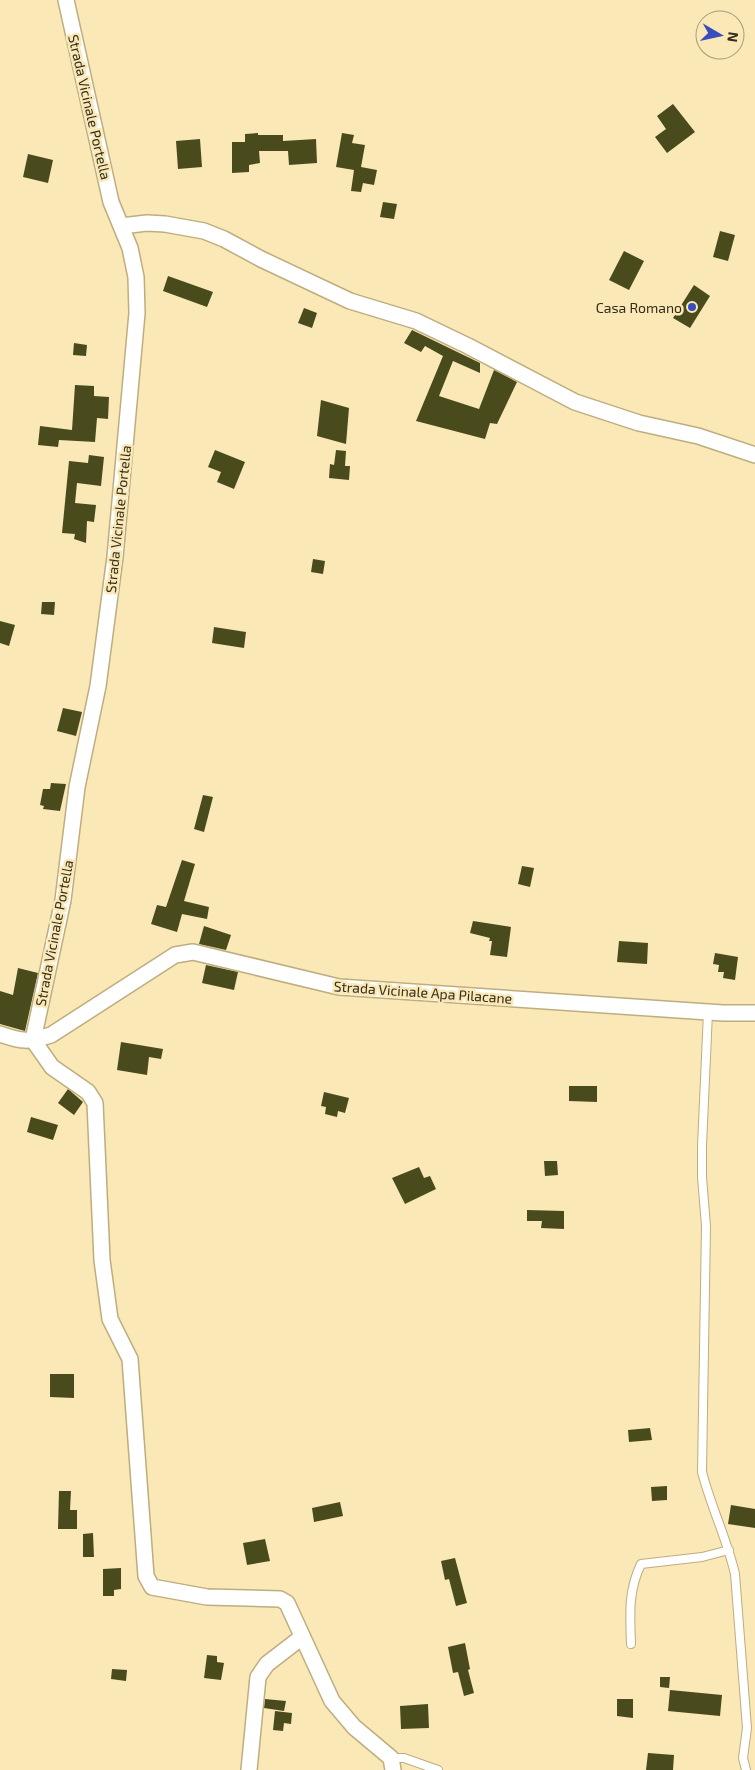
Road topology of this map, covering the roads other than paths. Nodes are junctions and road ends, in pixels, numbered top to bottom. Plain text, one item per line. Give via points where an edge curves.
1 (66, 0) edge
2 (121, 226) junction
3 (755, 455) edge
4 (708, 1012) junction
5 (755, 1013) edge
6 (0, 1034) edge
7 (33, 1040) junction
8 (729, 1550) junction
9 (302, 1637) junction
10 (631, 1644) dead end
11 (392, 1764) edge
12 (249, 1770) edge
13 (438, 1770) edge
14 (746, 1770) edge

1 - 2 street, Strada Vicinale Portella via 111,202
2 - 3 street via 166,224 204,231 350,301 416,321 575,402
2 - 7 street, Strada Vicinale Portella via 136,277 137,313 115,557 98,686 77,787 63,900
4 - 5 street, Strada Vicinale Apa Pilacane
4 - 7 street, Strada Vicinale Apa Pilacane via 339,987 193,952 175,955 51,1035
4 - 8 lane via 702,1146 706,1226 702,1472
6 - 7 street, Strada Vicinale Apa Pilacane via 19,1040
7 - 9 street via 52,1067 88,1092 95,1103 102,1260 110,1319 130,1359 146,1576 152,1587 207,1597 280,1600 287,1603
8 - 10 lane via 702,1557 641,1564 630,1602
8 - 14 lane via 737,1593 747,1728 743,1758
9 - 11 street via 332,1702
9 - 12 street via 267,1664 258,1677
11 - 13 lane via 404,1758

